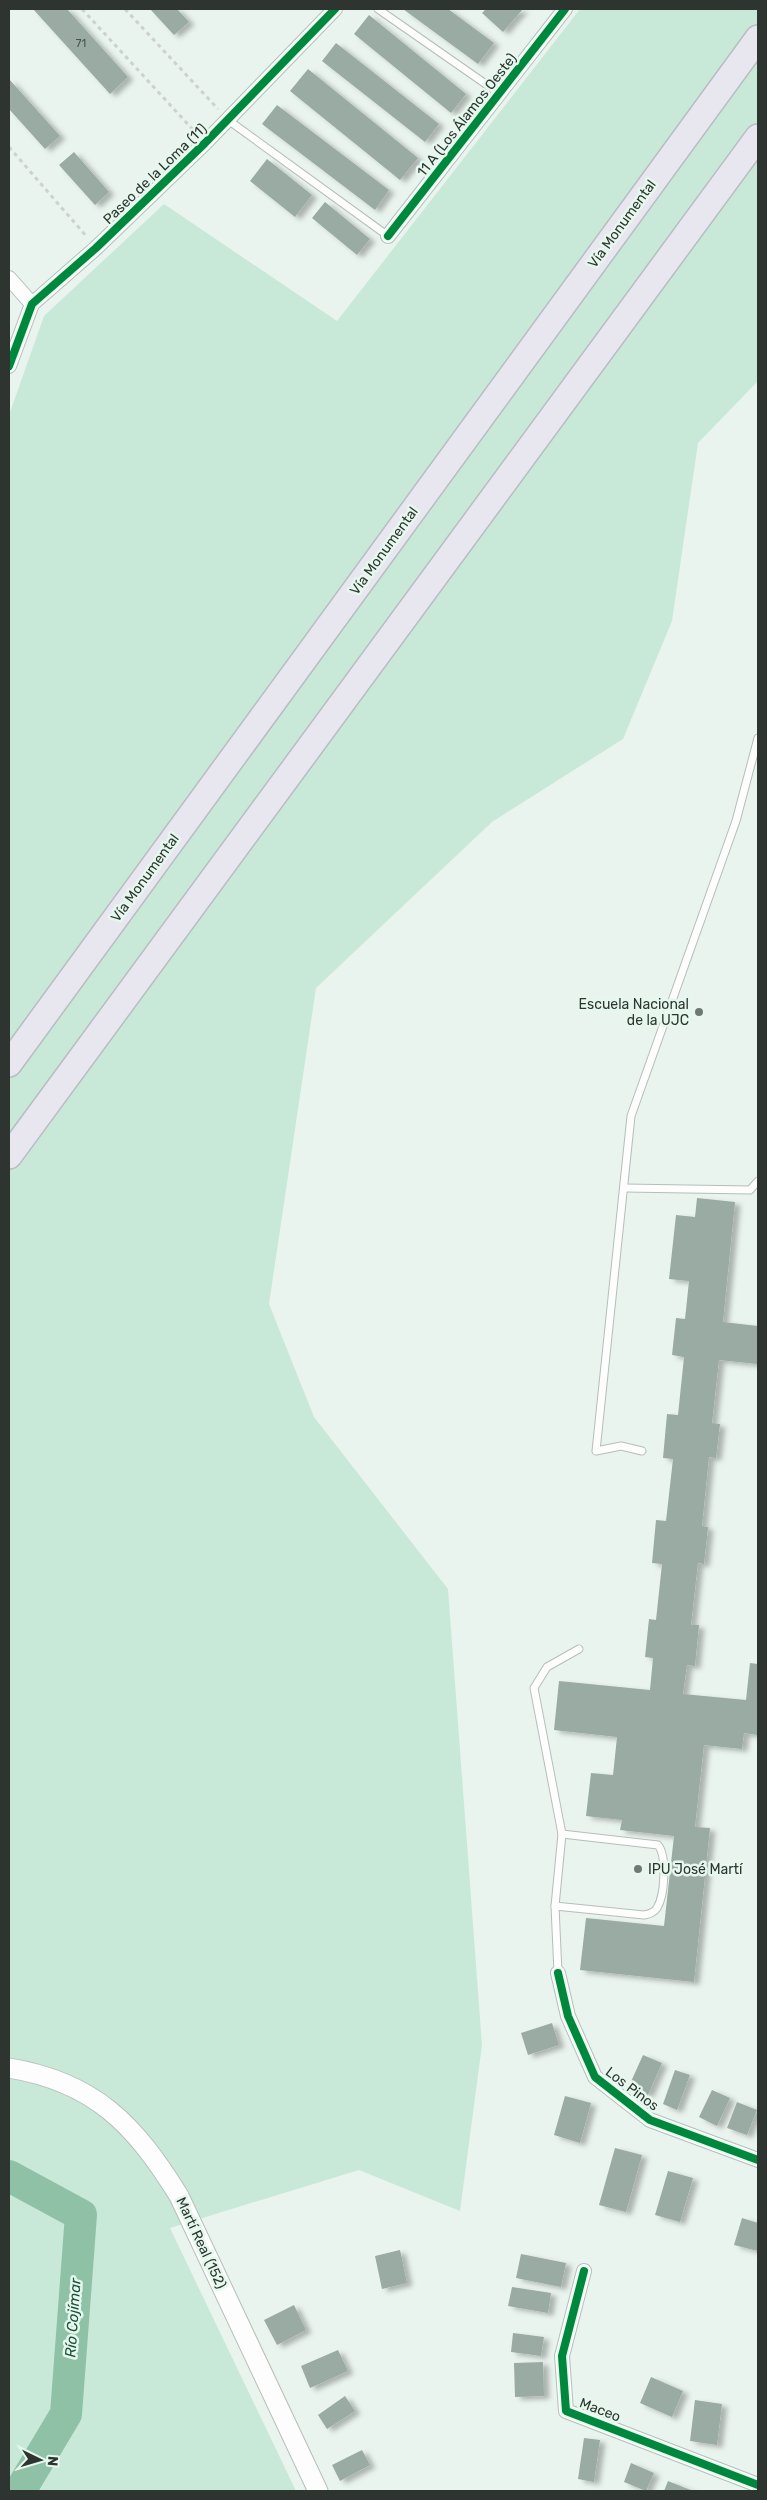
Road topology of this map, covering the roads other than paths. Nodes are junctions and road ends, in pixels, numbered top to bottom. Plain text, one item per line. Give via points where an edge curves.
1 (335, 9) edge
2 (378, 9) edge
3 (565, 9) edge
4 (758, 38) edge
5 (500, 94) junction
6 (228, 120) junction
7 (758, 136) edge
8 (388, 236) joint
9 (9, 278) edge
10 (32, 304) junction
11 (9, 366) edge
12 (758, 738) edge
13 (9, 1064) edge
14 (9, 1156) edge
15 (758, 1181) edge
16 (625, 1188) junction
17 (642, 1451) dead end
18 (580, 1650) dead end
19 (562, 1834) junction
20 (555, 1906) junction
21 (558, 1973) joint
22 (9, 2068) edge
23 (758, 2160) edge
24 (584, 2271) dead end
25 (758, 2485) edge
26 (318, 2491) edge

1 - 6 street, Paseo de la Loma (11)
2 - 5 lane
3 - 5 street, 11 A (Los Álamos Oeste)
4 - 13 highway, Vía Monumental
5 - 8 street, 11 A (Los Álamos Oeste)
6 - 8 lane
6 - 10 street, Paseo de la Loma (11) via 96,248
7 - 14 highway
9 - 10 street
10 - 11 street, Paseo de la Loma (11)
12 - 16 lane via 736,821 631,1116
15 - 16 lane via 750,1190
16 - 17 lane via 611,1292 596,1451 621,1446
18 - 19 lane via 547,1667 534,1688
19 - 20 lane
19 - 20 lane via 658,1845 664,1859 661,1899 657,1909 644,1915
20 - 21 lane
21 - 23 street, Los Pinos via 568,2016 595,2077 650,2120
22 - 26 main road, Martí Real (152) via 58,2080 90,2096 129,2126 155,2156 179,2196
24 - 25 street, Maceo via 562,2356 566,2411

